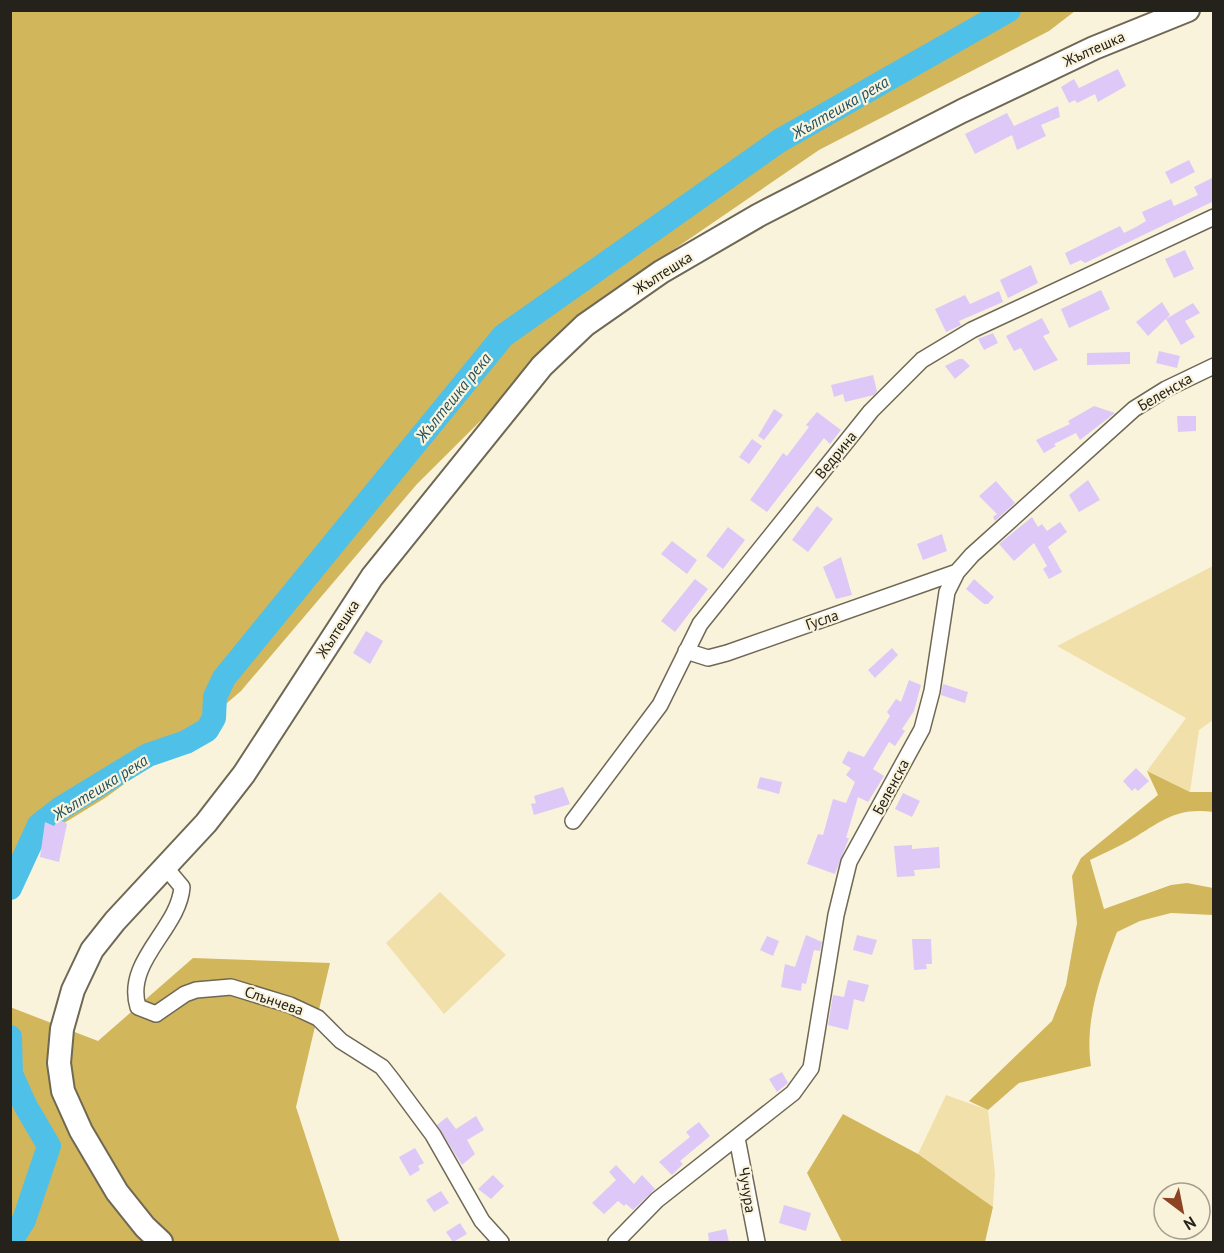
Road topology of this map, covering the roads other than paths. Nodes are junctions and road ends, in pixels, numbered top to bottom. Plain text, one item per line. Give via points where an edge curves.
1 (1188, 10) edge
2 (1214, 217) edge
3 (1214, 366) edge
4 (957, 572) junction
5 (686, 651) junction
6 (573, 821) dead end
7 (165, 868) junction
8 (737, 1138) junction
9 (161, 1242) edge
10 (501, 1242) edge
11 (616, 1242) edge
12 (757, 1242) edge

1 - 7 main road, Жълтешка via 1094,48 781,204 661,273 585,325 542,366 372,577 244,774
2 - 5 street, Ведрина via 972,330 922,360 871,411 700,624
3 - 4 street, Беленска via 1134,409
4 - 5 street, Гусла via 727,653 708,658
4 - 8 street, Беленска via 946,592 932,691 922,729 849,862 836,915 811,1068 792,1093
5 - 6 street, Ведрина via 660,705
7 - 9 main road, Жълтешка via 92,950 73,990 62,1029 59,1063 63,1091 81,1131 117,1192
7 - 10 street, Слънчева via 182,887 182,894 140,975 136,988 138,1007 156,1014 196,990 231,987 318,1018 393,1081 433,1135 482,1221
8 - 11 street, Беленска via 657,1200
8 - 12 street, Чучура

